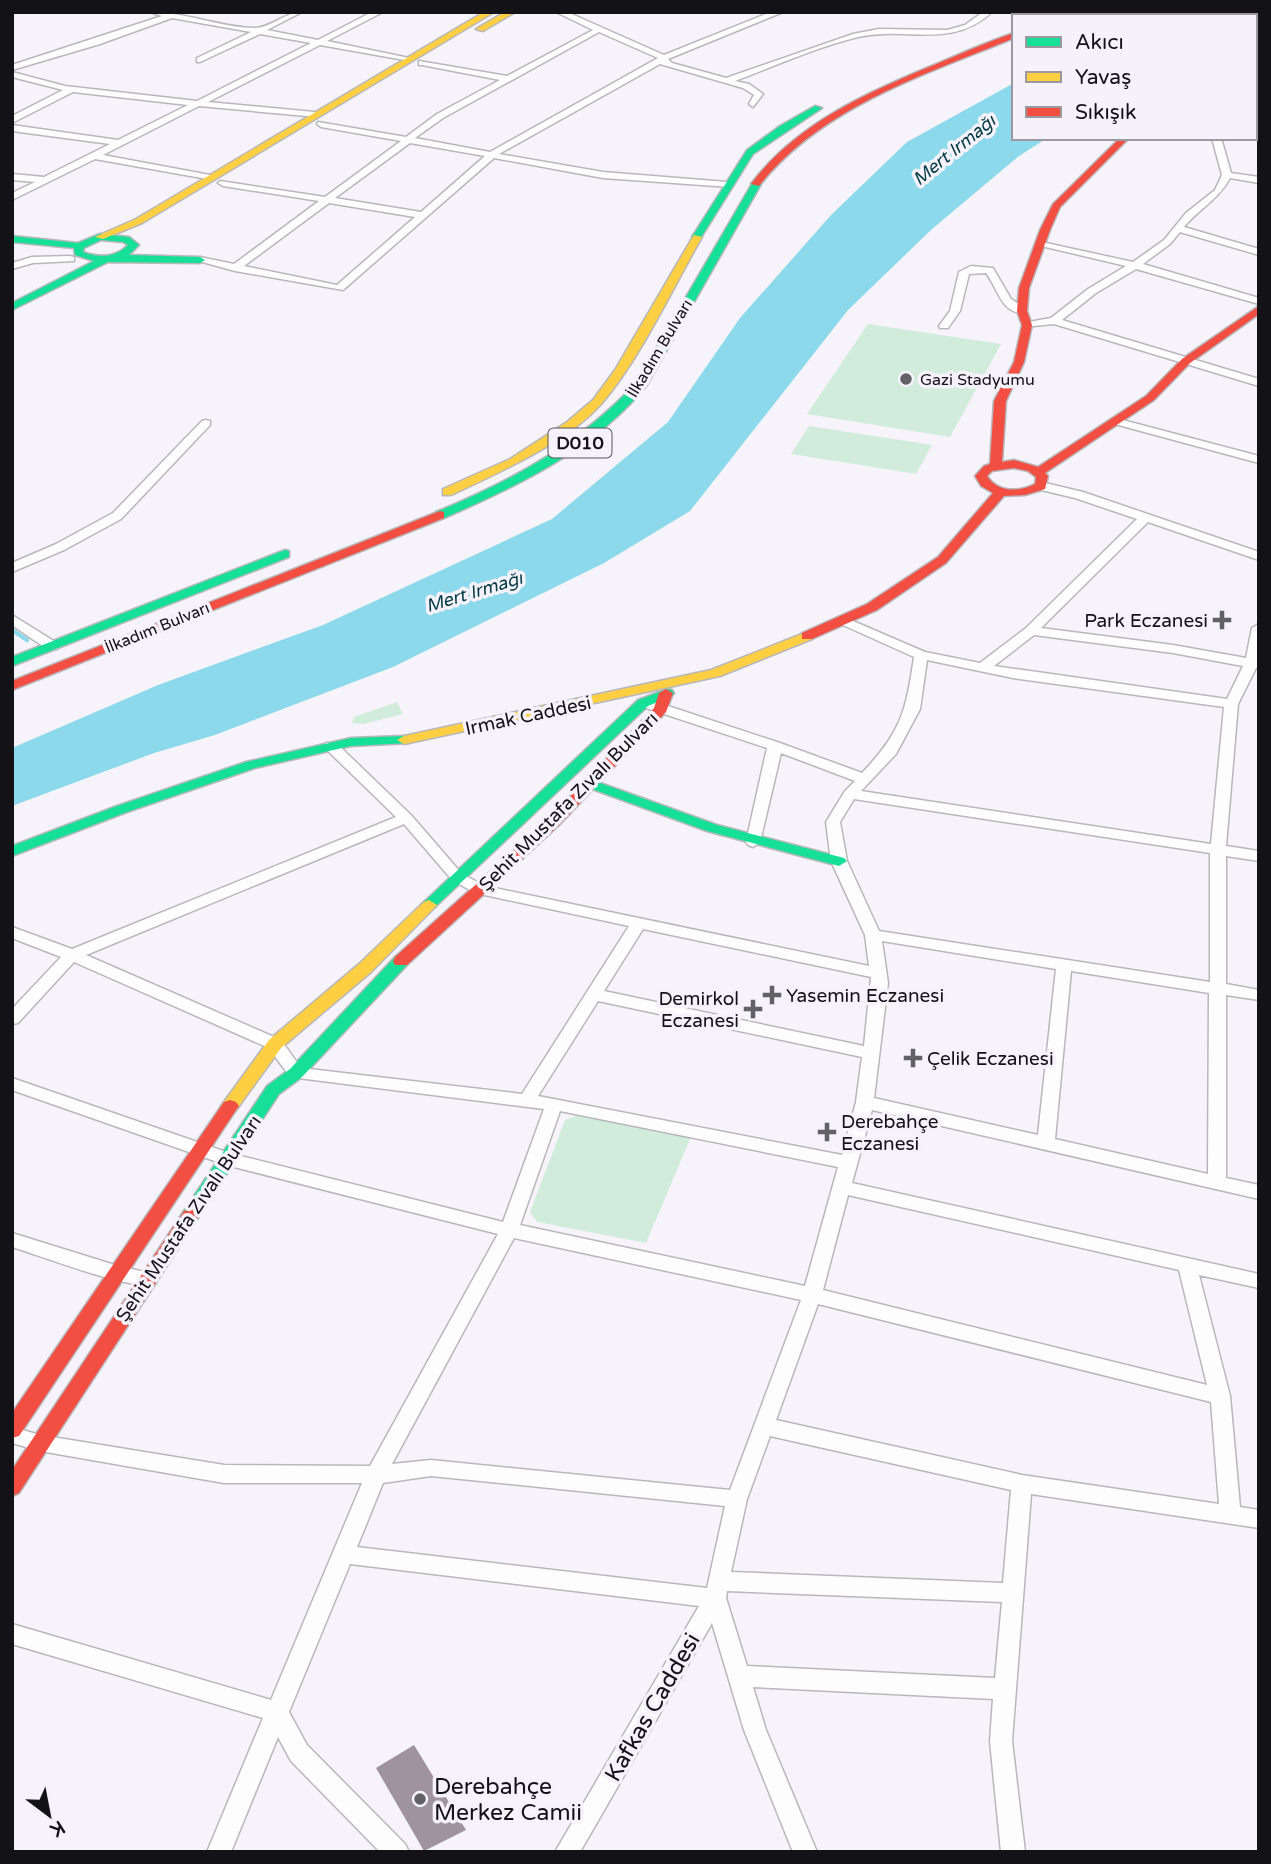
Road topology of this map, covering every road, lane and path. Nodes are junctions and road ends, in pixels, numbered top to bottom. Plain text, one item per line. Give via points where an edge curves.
1 (154, 12) edge
2 (298, 12) edge
3 (379, 12) edge
4 (490, 12) edge
5 (511, 12) edge
6 (560, 12) edge
7 (779, 12) edge
8 (988, 12) edge
9 (175, 14) edge
10 (1012, 25) edge
11 (598, 30) junction
12 (258, 31) junction
13 (1012, 36) edge
14 (319, 43) junction
15 (664, 58) junction
16 (200, 60) dead end
17 (416, 61) junction
18 (12, 68) edge
19 (12, 74) edge
20 (508, 79) junction
21 (726, 80) junction
22 (71, 89) junction
23 (200, 103) junction
24 (753, 104) dead end
25 (318, 119) junction
26 (12, 120) edge
27 (12, 128) edge
28 (408, 139) junction
29 (1123, 140) edge
30 (1217, 140) edge
31 (120, 143) junction
32 (494, 153) junction
33 (95, 156) junction
34 (1227, 175) junction
35 (12, 177) edge
36 (46, 180) junction
37 (217, 180) junction
38 (1259, 180) edge
39 (727, 185) junction
40 (12, 197) edge
41 (326, 199) junction
42 (423, 215) junction
43 (1179, 229) junction
44 (100, 237) junction
45 (12, 239) edge
46 (133, 243) junction
47 (1040, 243) junction
48 (1259, 252) edge
49 (76, 253) junction
50 (110, 258) junction
51 (200, 260) junction
52 (1135, 265) junction
53 (12, 266) edge
54 (235, 268) junction
55 (12, 296) edge
56 (1259, 301) edge
57 (12, 307) edge
58 (1259, 309) edge
59 (1025, 318) junction
60 (1054, 321) junction
61 (944, 326) dead end
62 (1185, 361) junction
63 (1259, 383) edge
64 (1115, 421) junction
65 (206, 423) dead end
66 (1259, 460) edge
67 (996, 465) junction
68 (1040, 479) junction
69 (1001, 492) junction
70 (430, 498) dead end
71 (1145, 518) junction
72 (305, 546) dead end
73 (1259, 555) edge
74 (12, 568) edge
75 (12, 620) edge
76 (841, 621) junction
77 (1259, 628) edge
78 (1031, 631) junction
79 (51, 646) junction
80 (922, 655) junction
81 (12, 662) edge
82 (1255, 665) edge
83 (985, 667) junction
84 (689, 679) junction
85 (12, 686) edge
86 (663, 701) junction
87 (1231, 704) junction
88 (775, 746) junction
89 (331, 747) junction
90 (863, 779) junction
91 (589, 783) junction
92 (850, 794) junction
93 (406, 818) junction
94 (753, 842) junction
95 (1218, 849) junction
96 (12, 851) edge
97 (1259, 856) edge
98 (839, 861) junction
99 (457, 877) junction
100 (480, 890) junction
101 (638, 924) junction
102 (12, 932) edge
103 (873, 935) junction
104 (72, 955) junction
105 (1064, 965) junction
106 (878, 973) junction
107 (1217, 989) junction
108 (592, 994) junction
109 (1259, 995) edge
110 (12, 1020) edge
111 (275, 1044) junction
112 (871, 1054) junction
113 (296, 1073) junction
114 (12, 1084) edge
115 (526, 1101) junction
116 (864, 1102) junction
117 (554, 1104) junction
118 (1046, 1142) junction
119 (199, 1149) junction
120 (226, 1159) junction
121 (849, 1163) junction
122 (1217, 1181) junction
123 (841, 1187) junction
124 (1259, 1192) edge
125 (509, 1230) junction
126 (12, 1240) edge
127 (1187, 1265) junction
128 (118, 1273) junction
129 (147, 1279) junction
130 (1259, 1281) edge
131 (812, 1295) junction
132 (1220, 1396) junction
133 (764, 1426) junction
134 (12, 1432) edge
135 (40, 1443) junction
136 (376, 1475) junction
137 (1022, 1484) junction
138 (12, 1487) edge
139 (737, 1499) junction
140 (1230, 1515) junction
141 (1259, 1519) edge
142 (342, 1554) junction
143 (717, 1590) junction
144 (1013, 1593) junction
145 (12, 1634) edge
146 (739, 1676) junction
147 (1005, 1689) junction
148 (277, 1712) junction
149 (219, 1852) edge
150 (397, 1852) edge
151 (567, 1852) edge
152 (805, 1852) edge
153 (1013, 1852) edge

1 - 9 street
2 - 12 street
3 - 14 street
4 - 17 main road
5 - 17 main road
6 - 11 street
7 - 15 street
8 - 21 street via 968,27 947,32 879,31 853,36
9 - 12 street
9 - 18 street
10 - 39 main road, İlkadım Bulvarı / D010 via 826,103 750,152
11 - 15 street
11 - 20 street
12 - 14 street
12 - 16 street
13 - 85 main road, İlkadım Bulvarı / D010 via 857,103 809,131 771,165 736,216 641,385 619,412 563,455 489,495
14 - 17 street
14 - 23 street
15 - 21 street via 669,65
15 - 32 street
17 - 20 street
17 - 25 main road
19 - 22 street
20 - 28 street
21 - 24 street via 759,94
22 - 23 street
22 - 26 street
23 - 25 street
23 - 31 street
25 - 28 street
25 - 37 main road
27 - 31 street
28 - 32 street
28 - 41 street
29 - 47 main road via 1056,206
30 - 34 street
31 - 33 street
32 - 39 street via 603,175
32 - 42 street
33 - 36 street
33 - 37 street
34 - 38 street
34 - 43 street via 1219,191
35 - 36 street
36 - 40 street
37 - 41 street
37 - 44 main road
37 - 46 main road
39 - 70 main road, İlkadım Bulvarı / D010 via 620,371 597,402 514,461
41 - 42 street
41 - 54 street
42 - 54 street via 339,288
43 - 48 street
43 - 52 street
44 - 46 main road
44 - 49 main road
45 - 49 main road
46 - 50 main road via 130,252
46 - 51 main road
47 - 52 street
47 - 59 main road via 1024,288
49 - 50 main road
49 - 53 street
49 - 55 main road
50 - 51 main road
50 - 57 main road
51 - 54 street
52 - 56 street
52 - 60 street
58 - 62 main road
59 - 60 street
59 - 61 street via 1007,304 989,270 971,269 964,272 955,312
59 - 67 main road via 1018,362 1000,401
60 - 62 street
62 - 63 street
62 - 64 main road via 1150,398
64 - 66 street
64 - 68 main road
65 - 74 street via 117,516
67 - 68 main road via 1014,464
67 - 69 main road via 984,471 982,480
68 - 69 main road via 1020,493
68 - 71 street
69 - 76 main road, Irmak Caddesi via 942,560 872,607
71 - 73 street
71 - 78 street
72 - 79 main road, İlkadım Bulvarı
75 - 79 street
76 - 80 street
76 - 84 main road, Irmak Caddesi via 715,673
77 - 82 street
78 - 82 street via 1173,649
78 - 83 street
79 - 81 main road, İlkadım Bulvarı
80 - 83 street
80 - 90 street via 913,709 891,751
82 - 87 street
83 - 87 street
84 - 86 main road
84 - 89 main road, Irmak Caddesi via 415,738
86 - 88 street
86 - 91 main road, Şehit Mustafa Zıvalı Bulvarı
86 - 99 main road, Şehit Mustafa Zıvalı Bulvarı via 643,703
87 - 95 street
88 - 90 street
88 - 94 street
89 - 93 street
89 - 96 main road, Irmak Caddesi via 251,765
90 - 92 street
91 - 94 main road via 647,808
91 - 100 main road, Şehit Mustafa Zıvalı Bulvarı
92 - 95 street
92 - 98 street via 832,822
93 - 99 street
93 - 104 street
94 - 98 main road
95 - 97 street
95 - 107 street
98 - 103 street
99 - 100 street
99 - 111 main road, Şehit Mustafa Zıvalı Bulvarı via 365,968
100 - 101 street
100 - 113 main road, Şehit Mustafa Zıvalı Bulvarı via 384,976
101 - 106 street
101 - 108 street
102 - 104 street
103 - 105 street
103 - 106 street
104 - 110 street
104 - 111 street
105 - 107 street
105 - 118 street
106 - 112 street
107 - 109 street
107 - 122 street
108 - 112 street
108 - 115 street
111 - 113 street
111 - 119 main road, Şehit Mustafa Zıvalı Bulvarı
112 - 116 street
113 - 115 street
113 - 120 main road, Şehit Mustafa Zıvalı Bulvarı via 273,1090
114 - 119 street
115 - 117 street
116 - 118 street
116 - 121 street
117 - 121 street
117 - 125 street
118 - 122 street
119 - 120 street
119 - 128 main road, Şehit Mustafa Zıvalı Bulvarı
120 - 125 street
120 - 129 main road, Şehit Mustafa Zıvalı Bulvarı
121 - 123 street
122 - 124 street
123 - 127 street
123 - 131 street
125 - 131 street
125 - 136 street
126 - 128 street
127 - 130 street
127 - 132 street
128 - 129 street
128 - 134 main road, Şehit Mustafa Zıvalı Bulvarı
129 - 135 main road, Şehit Mustafa Zıvalı Bulvarı
131 - 132 street
131 - 133 street
132 - 140 street
133 - 137 street
133 - 139 street
134 - 135 street
135 - 136 street via 223,1474
135 - 138 main road, Şehit Mustafa Zıvalı Bulvarı
136 - 139 street via 430,1468
136 - 142 street
137 - 140 street
137 - 144 street
139 - 143 street
140 - 141 street
142 - 143 street
142 - 148 street
143 - 144 street
143 - 146 street
143 - 151 street, Kafkas Caddesi
144 - 147 street
145 - 148 street
146 - 147 street
146 - 152 street via 755,1730
147 - 153 street via 1001,1741
148 - 149 street
148 - 150 street via 299,1753

